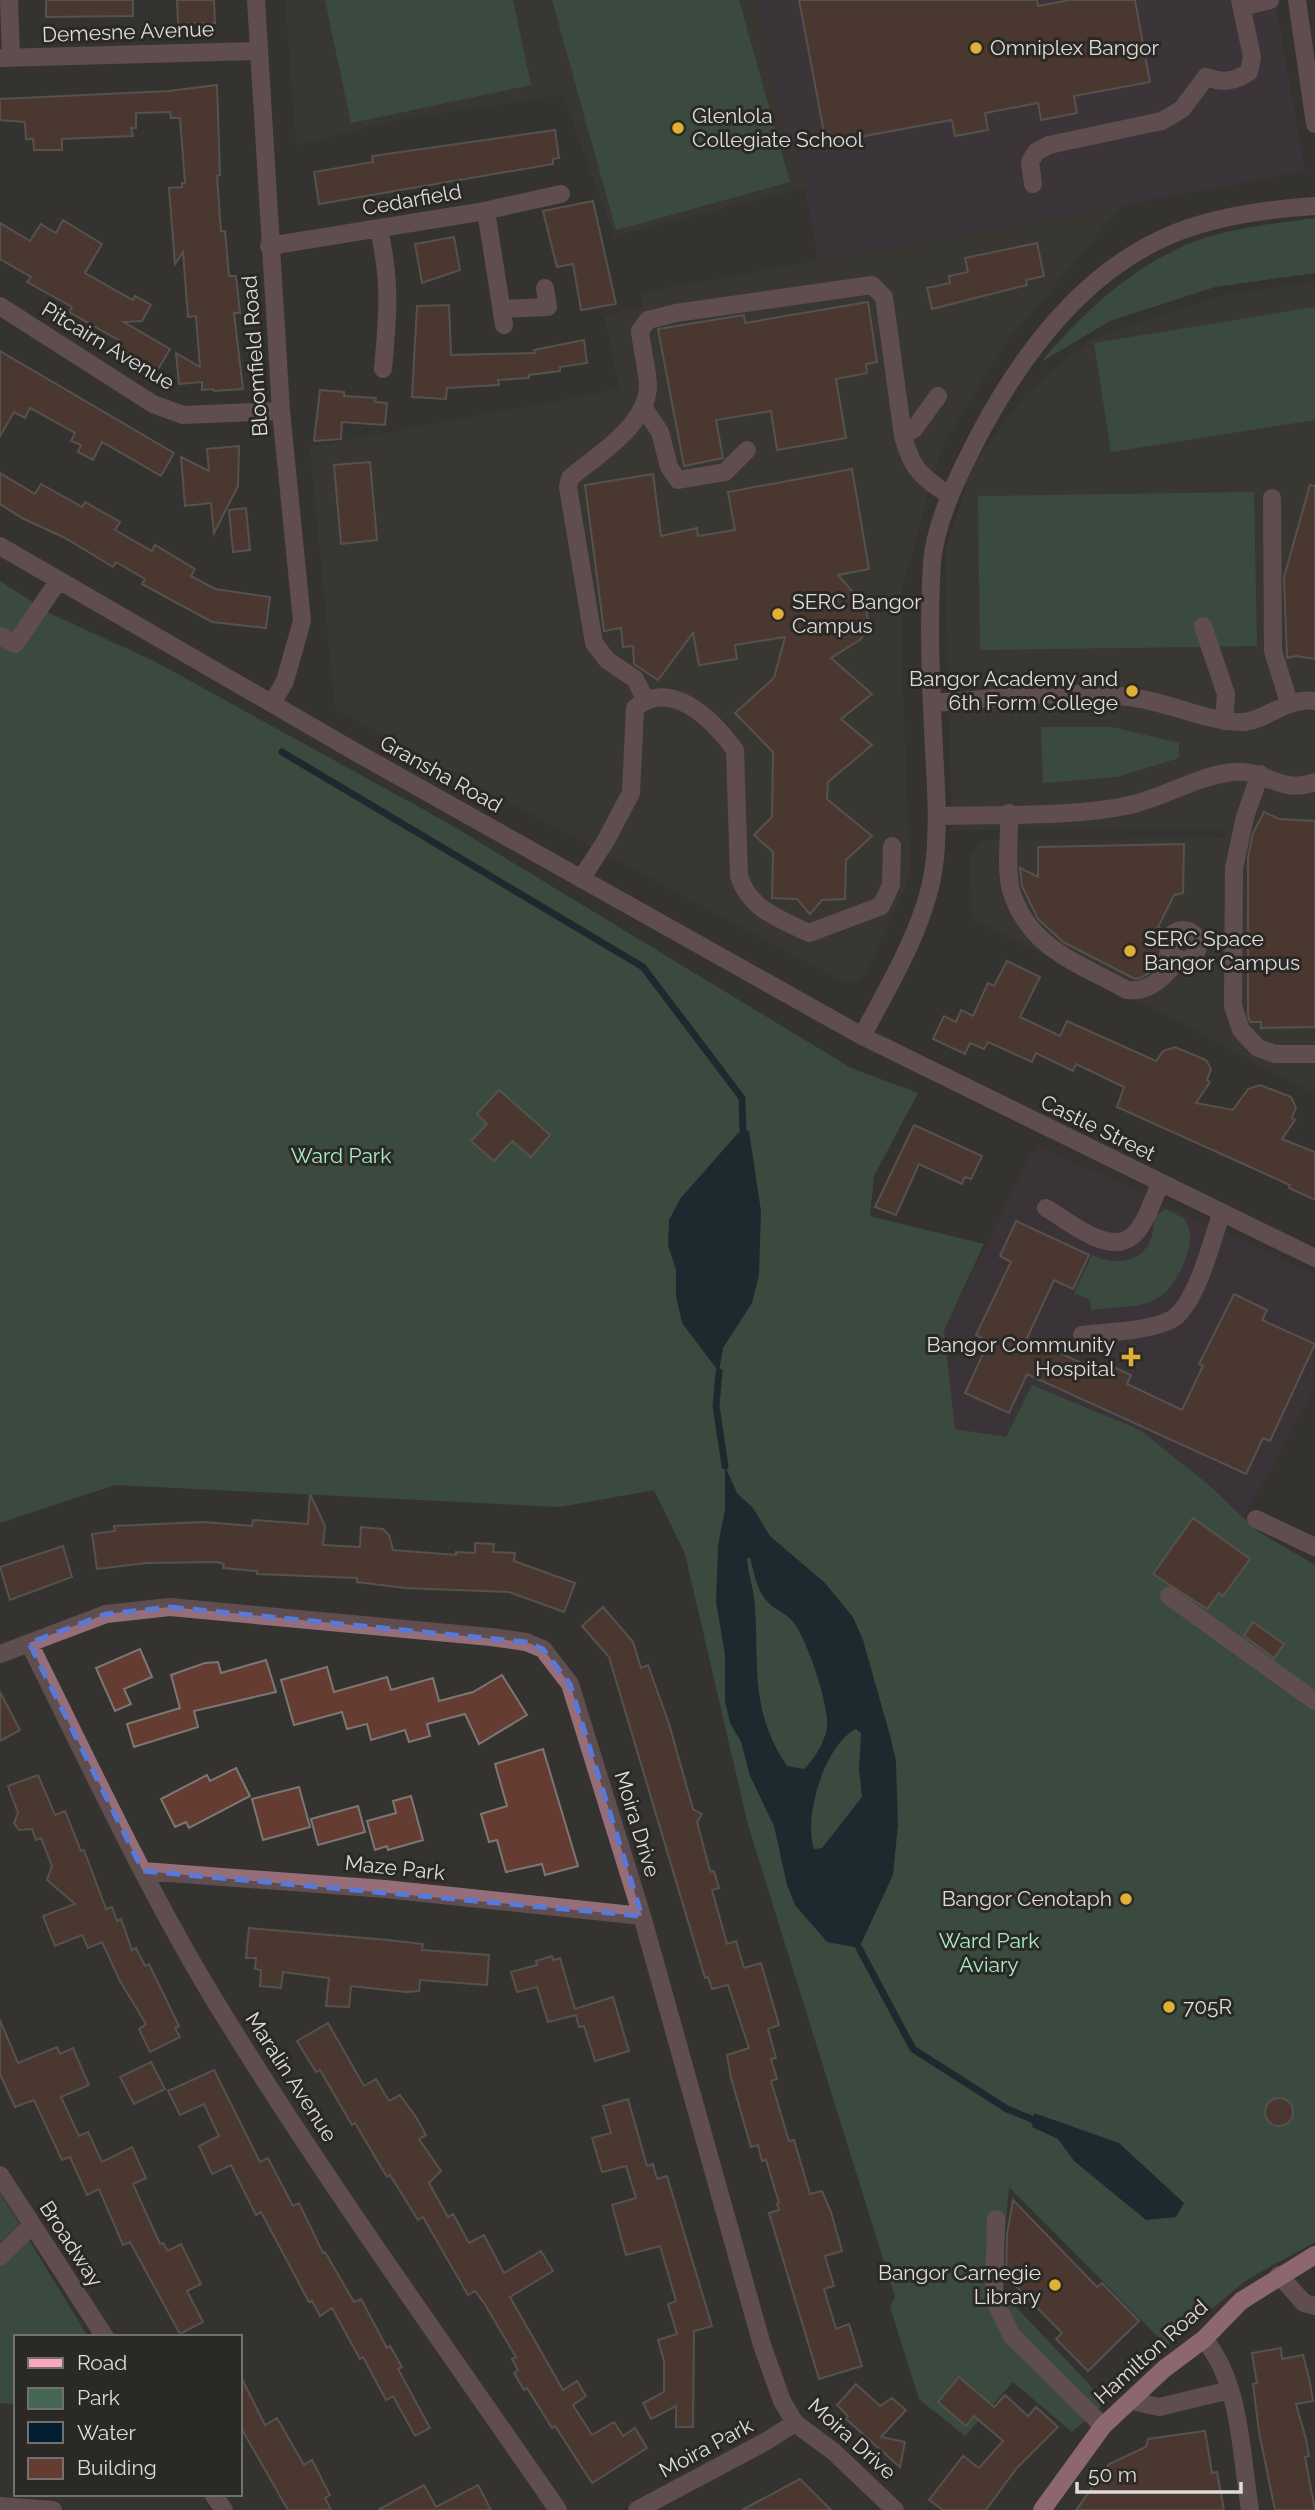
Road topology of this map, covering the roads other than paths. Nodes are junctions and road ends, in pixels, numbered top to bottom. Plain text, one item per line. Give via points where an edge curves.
1 (9, 0) edge
2 (256, 0) edge
3 (1270, 0) edge
4 (1297, 0) edge
5 (1241, 3) edge
6 (258, 51) junction
7 (5, 58) edge
8 (1315, 124) edge
9 (1033, 184) dead end
10 (561, 194) dead end
11 (1315, 205) edge
12 (485, 211) junction
13 (379, 229) junction
14 (269, 246) junction
15 (545, 288) dead end
16 (0, 306) edge
17 (383, 369) dead end
18 (938, 397) dead end
19 (643, 407) junction
20 (281, 411) junction
21 (903, 436) junction
22 (747, 450) dead end
23 (950, 496) junction
24 (1272, 498) dead end
25 (0, 546) edge
26 (59, 580) junction
27 (1203, 626) dead end
28 (0, 636) edge
29 (645, 699) junction
30 (1315, 701) edge
31 (273, 702) junction
32 (932, 703) junction
33 (1289, 703) junction
34 (1224, 720) junction
35 (1260, 774) junction
36 (1315, 782) edge
37 (1009, 813) junction
38 (937, 816) junction
39 (892, 846) dead end
40 (581, 879) junction
41 (1179, 959) dead end
42 (863, 1037) junction
43 (1315, 1054) edge
44 (1160, 1184) junction
45 (1046, 1208) dead end
46 (1222, 1214) junction
47 (1315, 1258) edge
48 (1082, 1335) dead end
49 (1256, 1519) dead end
50 (1315, 1547) edge
51 (1169, 1596) dead end
52 (29, 1643) junction
53 (0, 1654) edge
54 (1315, 1701) edge
55 (143, 1871) junction
56 (642, 1916) junction
57 (0, 2175) edge
58 (996, 2219) dead end
59 (31, 2226) junction
60 (3, 2249) edge
61 (1315, 2255) edge
62 (1279, 2275) junction
63 (1315, 2306) edge
64 (104, 2335) edge
65 (1204, 2339) junction
66 (1230, 2390) junction
67 (1132, 2401) junction
68 (795, 2423) junction
69 (1103, 2426) junction
70 (0, 2506) edge
71 (53, 2510) edge
72 (558, 2510) edge
73 (637, 2510) edge
74 (895, 2510) edge
75 (1042, 2510) edge
76 (1250, 2510) edge

1 - 7 street
2 - 6 street, Bloomfield Road
3 - 5 street
4 - 8 street
5 - 9 street via 1252,57 1249,72 1220,82 1206,77 1182,109 1161,121 1049,145 1030,162
6 - 7 street, Demesne Avenue
6 - 14 street, Bloomfield Road
10 - 12 street, Cedarfield
11 - 23 street via 1206,222 1173,233 1135,253 1084,290 1017,372
12 - 13 street, Cedarfield
12 - 15 street via 503,317 548,307
13 - 14 street, Cedarfield
13 - 17 street via 389,275
14 - 20 street, Bloomfield Road
16 - 20 street, Pitcairn Avenue via 163,408 183,415
18 - 21 street via 914,429
19 - 21 street via 648,387 640,331 648,320 872,285 884,297
19 - 22 street via 660,432 669,467 678,480 725,472
19 - 29 street via 622,434 570,478 568,487 594,643 607,660 635,679
20 - 31 street, Bloomfield Road via 302,621 285,681
21 - 23 street via 918,474
23 - 32 street via 932,561
24 - 33 street via 1273,652
25 - 26 street, Gransha Road
26 - 28 street via 15,645
26 - 31 street, Gransha Road
27 - 34 street via 1226,694
29 - 39 street via 680,699 723,734 735,750 739,876 744,892 757,907 809,933 881,905 891,885
29 - 40 street via 635,708 631,793
30 - 33 street
31 - 40 street, Gransha Road
32 - 34 street via 1082,695 1136,698
32 - 38 street
33 - 34 street via 1244,722
35 - 36 street via 1284,786
35 - 37 street via 1209,777 1144,801 1097,811
35 - 43 street via 1234,868 1233,1006 1241,1030 1258,1048 1275,1055
37 - 38 street
37 - 41 street via 1011,888 1027,927 1050,948 1127,990 1139,992
38 - 42 street via 934,868 922,911
40 - 42 street, Gransha Road
42 - 44 street, Castle Street
44 - 45 street via 1140,1227 1120,1242 1096,1237
44 - 46 street, Castle Street
46 - 47 street, Castle Street
46 - 48 street via 1187,1303 1174,1318
49 - 50 street
51 - 54 street
52 - 53 street, Moira Drive
52 - 55 street, Maralin Avenue
52 - 56 street, Moira Drive via 106,1614 170,1606 491,1637 543,1649 570,1684
55 - 56 street, Maze Park via 385,1889
55 - 72 street, Maralin Avenue via 212,1995 313,2153
56 - 68 street, Moira Drive via 762,2345 782,2402
57 - 59 street, Broadway
58 - 69 street via 994,2300 1012,2336
59 - 60 street
59 - 64 street, Broadway
61 - 62 main road, Hamilton Road
62 - 63 street via 1304,2303
62 - 65 main road, Hamilton Road via 1241,2301
65 - 66 street via 1219,2356
65 - 67 main road, Hamilton Road
66 - 67 street via 1159,2406
66 - 76 street
67 - 69 main road, Hamilton Road
68 - 73 street, Moira Park
68 - 74 street, Moira Drive via 834,2452
69 - 75 main road, Hamilton Road
70 - 71 street

